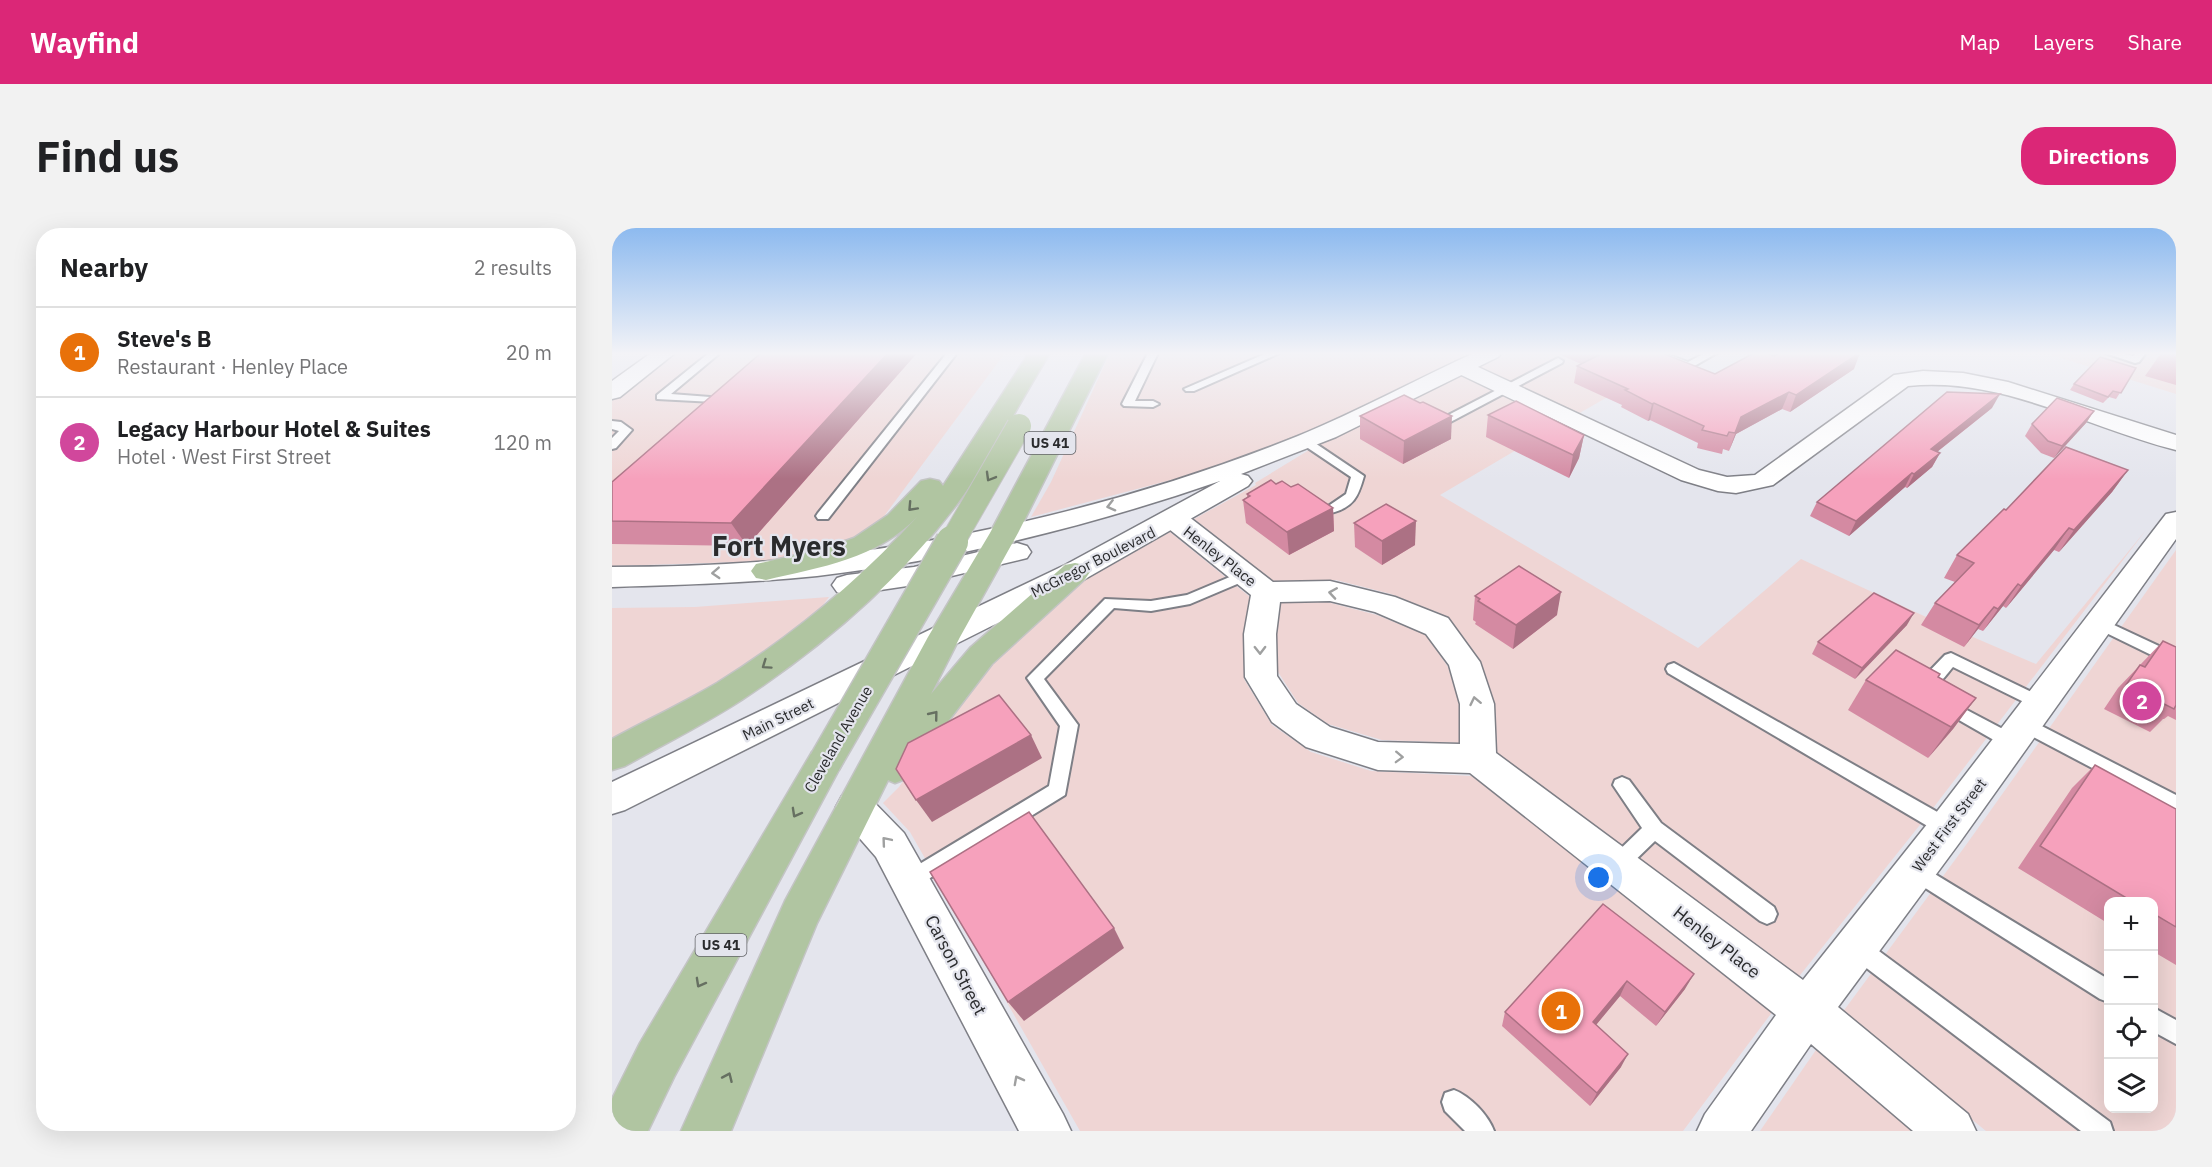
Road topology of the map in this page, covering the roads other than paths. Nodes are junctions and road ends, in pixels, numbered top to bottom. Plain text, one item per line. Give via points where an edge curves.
1 (663, 395) edge
2 (919, 395) edge
3 (1001, 395) edge
4 (1012, 395) edge
5 (1037, 395) edge
6 (1075, 395) edge
7 (1132, 395) edge
8 (1400, 395) edge
9 (1491, 395) edge
10 (1523, 395) edge
11 (1869, 395) edge
12 (2030, 395) edge
13 (1153, 404) dead end
14 (693, 416) edge
15 (1437, 424) edge
16 (612, 425) edge
17 (1306, 441) junction
18 (2176, 443) edge
19 (612, 445) edge
20 (1239, 482) junction
21 (1331, 508) edge
22 (823, 516) dead end
23 (1174, 519) junction
24 (2176, 520) edge
25 (1004, 533) junction
26 (989, 559) junction
27 (907, 565) junction
28 (766, 571) junction
29 (1075, 572) junction
30 (612, 577) edge
31 (868, 583) junction
32 (1255, 584) junction
33 (612, 597) edge
34 (964, 604) junction
35 (2100, 623) junction
36 (814, 631) junction
37 (944, 637) junction
38 (2176, 661) edge
39 (1674, 669) dead end
40 (2025, 723) junction
41 (612, 756) edge
42 (1478, 759) junction
43 (612, 780) edge
44 (1622, 785) dead end
45 (612, 799) edge
46 (2176, 804) edge
47 (855, 807) junction
48 (1947, 828) junction
49 (1654, 829) junction
50 (1617, 866) junction
51 (1915, 871) junction
52 (910, 880) junction
53 (1767, 914) dead end
54 (1856, 947) junction
55 (2104, 988) edge
56 (1807, 1011) junction
57 (2158, 1022) edge
58 (2176, 1033) edge
59 (1454, 1102) dead end
60 (622, 1131) edge
61 (706, 1131) edge
62 (1046, 1131) edge
63 (1482, 1131) edge
64 (1722, 1131) edge
65 (1951, 1131) edge
66 (2102, 1131) edge

1 - 14 lane via 715,396
2 - 22 lane
3 -> 28 main road via 960,454 906,514 876,538 839,554
4 - 27 main road via 962,478 934,515
5 -> 60 main road, Cleveland Avenue / US 41, bridge via 825,762 657,1060
6 - 25 main road, US 41
7 - 13 lane via 1128,404
8 - 17 street, McGregor Boulevard
9 - 15 lane
10 - 11 street via 1690,475 1694,485 1740,504 1756,504 1765,498 1764,480
12 - 18 street
16 - 19 lane via 626,430
17 - 20 street, McGregor Boulevard
17 - 21 lane via 1358,476 1352,496
17 -> 25 street, McGregor Boulevard via 1144,497
20 - 23 street, McGregor Boulevard
20 - 26 street, McGregor Boulevard via 1114,525
23 - 29 street, McGregor Boulevard
23 - 32 street, Henley Place
24 - 35 street, West First Street
25 - 26 main road, US 41
25 - 27 street, McGregor Boulevard
26 - 27 street, McGregor Boulevard
26 - 34 main road, US 41
27 - 28 street
27 - 31 street
27 - 36 street via 859,604
28 -> 30 street
29 - 37 street, McGregor Boulevard
47 -> 29 main road via 883,783 981,656
31 - 33 street via 703,596
31 - 36 main road
42 -> 32 street, Henley Place via 1477,704 1464,662 1437,626 1384,604 1330,591
32 -> 42 street, Henley Place via 1261,677 1284,713 1318,737 1378,756
32 - 52 lane via 1151,606 1110,603 1035,678 1069,725 1058,790
34 - 37 main road, US 41
34 - 43 street via 929,628
35 - 38 lane
35 - 40 street, West First Street
36 -> 41 main road via 730,690
37 - 45 street, Main Street
37 - 47 main road, US 41
39 - 48 lane
40 - 40 lane via 1951,659 1920,691
40 - 46 lane
40 - 48 street, West First Street
42 - 50 street, Henley Place
44 - 49 lane
52 -> 47 street, Carson Street via 890,846
61 -> 47 main road, US 41 via 800,915
48 - 51 street, West First Street
49 - 50 lane
49 - 53 lane
50 - 56 street, Henley Place
51 - 54 street, West First Street
51 - 55 lane
62 -> 52 street, Carson Street
54 - 56 street, West First Street
54 - 66 lane
56 - 64 street, West First Street
56 - 65 street, Henley Place
57 - 58 lane
59 - 63 lane

